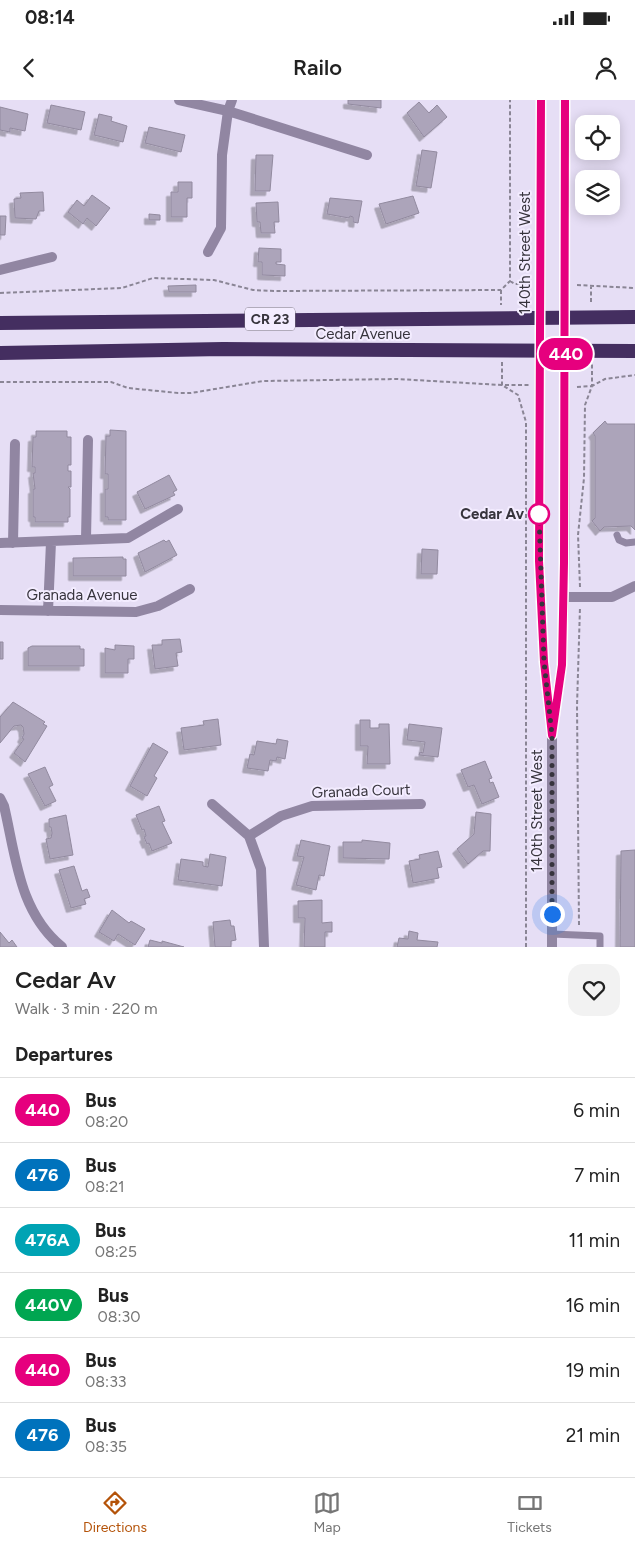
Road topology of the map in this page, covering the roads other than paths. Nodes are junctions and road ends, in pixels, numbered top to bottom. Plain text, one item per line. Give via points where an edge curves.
1 (179, 100) edge
2 (232, 100) edge
3 (541, 100) edge
4 (565, 100) edge
5 (228, 111) junction
6 (367, 155) dead end
7 (208, 252) dead end
8 (52, 257) dead end
9 (0, 270) edge
10 (635, 317) edge
11 (540, 318) junction
12 (566, 318) junction
13 (0, 323) edge
14 (540, 350) junction
15 (566, 351) junction
16 (635, 351) edge
17 (0, 353) edge
18 (88, 440) dead end
19 (15, 444) dead end
20 (178, 508) dead end
21 (617, 535) dead end
22 (86, 539) junction
23 (52, 542) junction
24 (635, 542) edge
25 (0, 543) edge
26 (14, 543) junction
27 (635, 586) edge
28 (190, 590) dead end
29 (564, 597) junction
30 (0, 610) edge
31 (48, 611) junction
32 (552, 735) junction
33 (0, 798) edge
34 (212, 804) dead end
35 (421, 804) dead end
36 (248, 836) junction
37 (552, 934) junction
38 (62, 947) edge
39 (264, 947) edge
40 (552, 947) edge
41 (600, 947) edge

1 - 5 street
2 - 5 street
3 - 11 street, 140th Street West
4 - 12 street, 140th Street West
5 - 6 street
5 - 7 street via 222,155 221,228
8 - 9 street
10 - 12 highway, Cedar Avenue / CR 23
11 - 12 highway, Cedar Avenue / CR 23
11 - 13 highway, Cedar Avenue / CR 23
11 - 14 street, 140th Street West
12 - 15 street, 140th Street West
14 - 15 highway, Cedar Avenue / CR 23
14 - 17 highway, Cedar Avenue / CR 23 via 223,349
14 - 32 street, 140th Street West via 539,561 544,662
15 - 16 highway, Cedar Avenue / CR 23
15 - 29 street, 140th Street West
18 - 22 street
19 - 26 street
20 - 22 street via 128,538
21 - 24 lane via 626,543
22 - 23 street
23 - 26 street
23 - 31 street
25 - 26 street
27 - 29 street via 612,597
28 - 31 street, Granada Avenue via 158,606 136,612
29 - 32 street, 140th Street West via 562,665
30 - 31 street, Granada Avenue
32 - 37 street, 140th Street West
33 - 38 street via 24,894 36,918
34 - 36 street
35 - 36 street, Granada Court via 312,806 281,816
36 - 39 street via 261,869
37 - 40 street, 140th Street West
37 - 41 lane via 600,936

